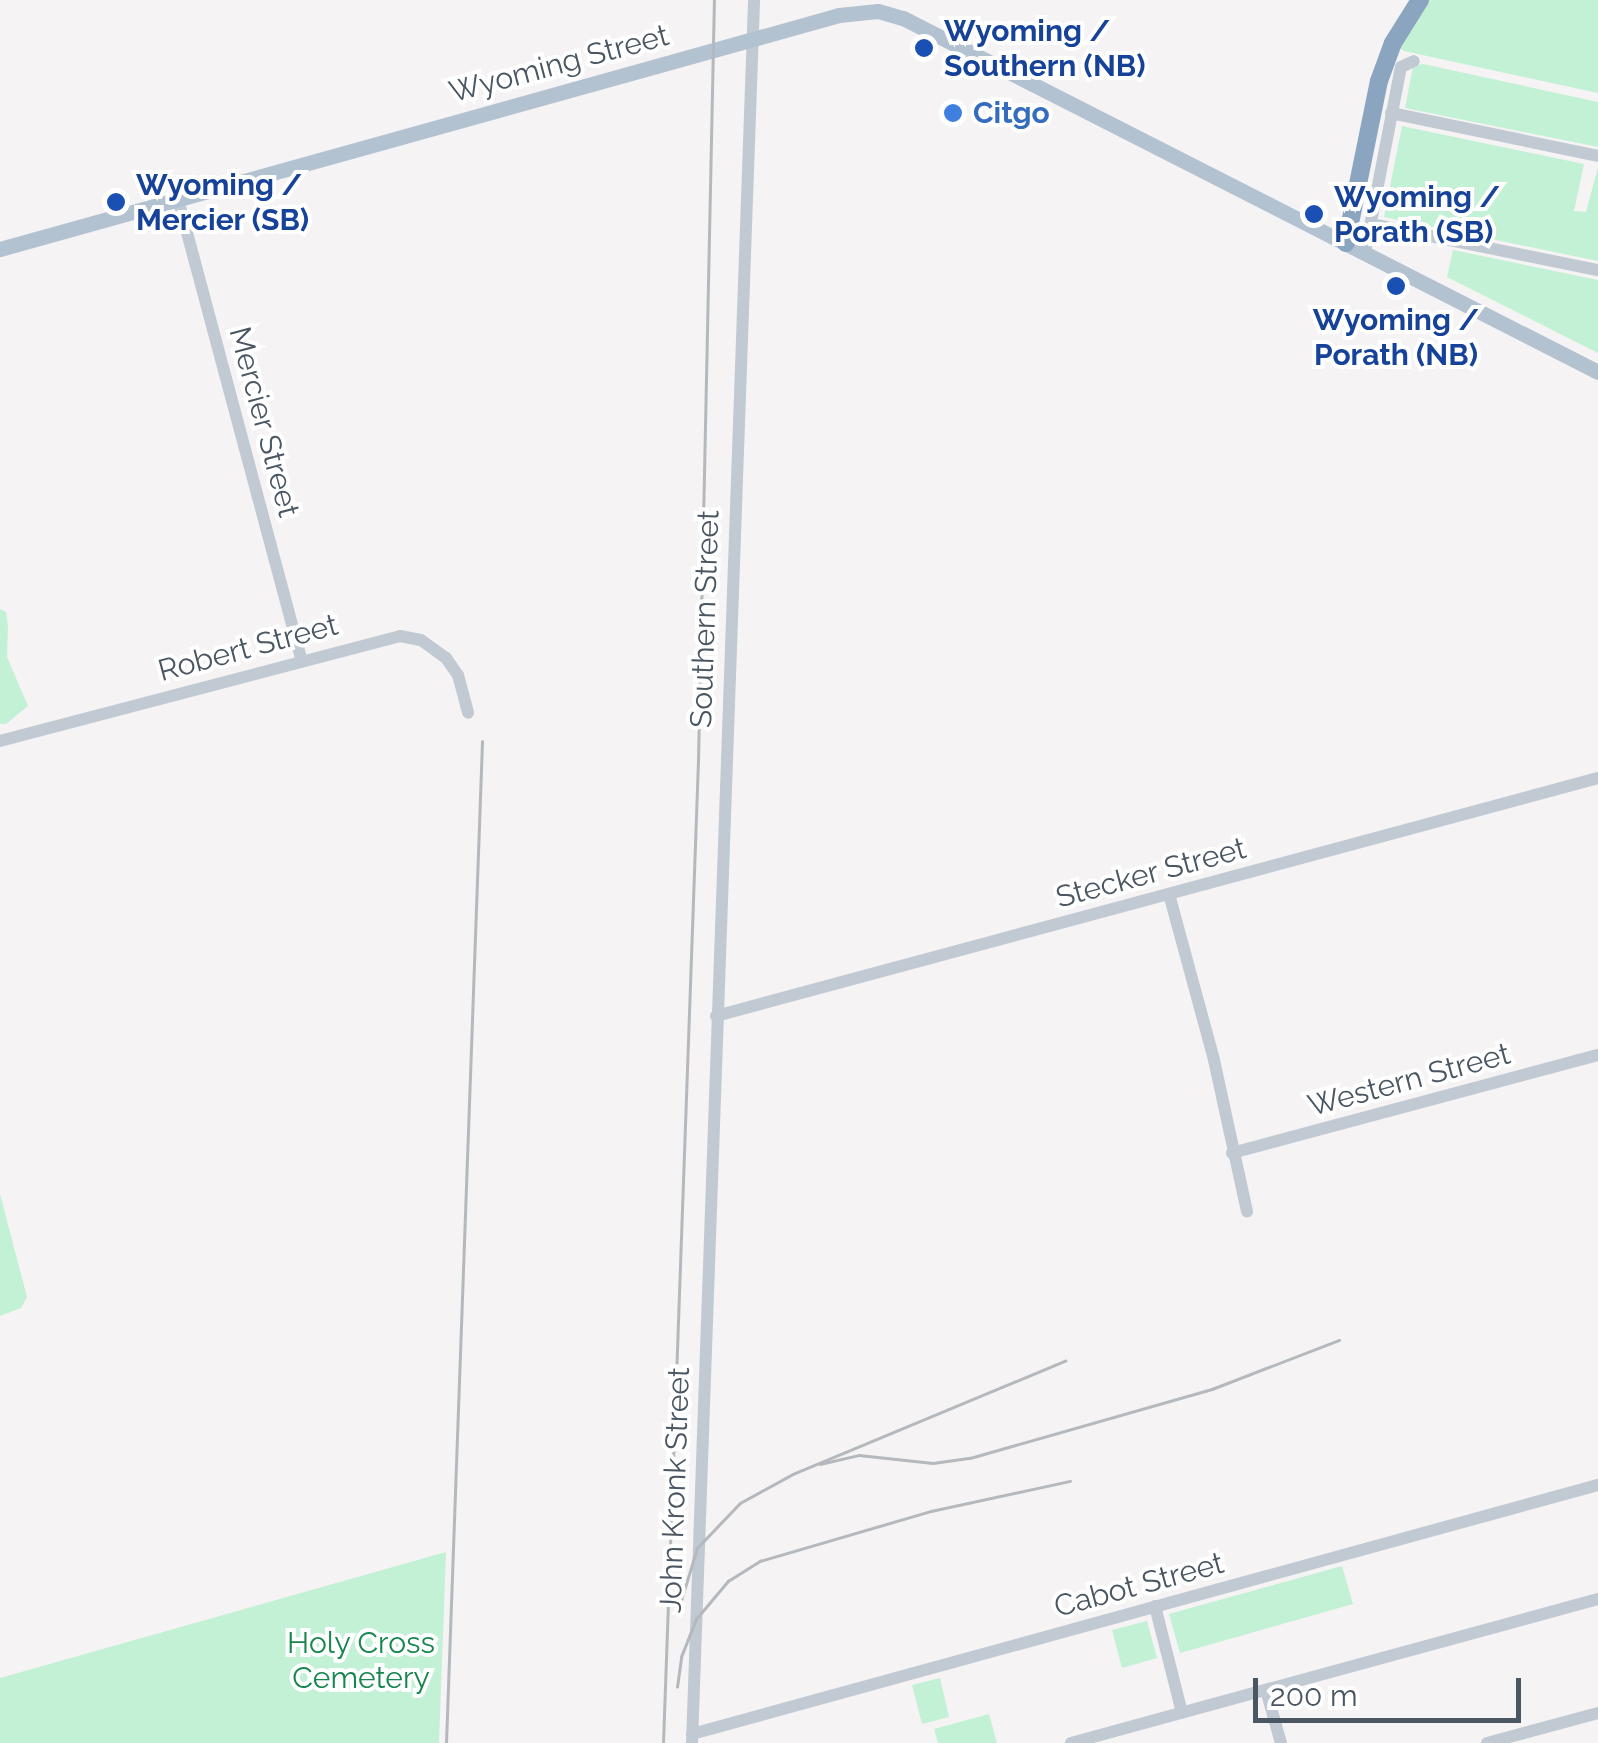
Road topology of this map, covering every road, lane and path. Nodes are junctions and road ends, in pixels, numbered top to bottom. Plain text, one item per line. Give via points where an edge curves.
1 (754, 0) edge
2 (1420, 0) edge
3 (854, 6) edge
4 (1414, 61) dead end
5 (1391, 114) junction
6 (1598, 156) edge
7 (178, 198) junction
8 (1370, 224) junction
9 (1346, 242) junction
10 (0, 249) edge
11 (1365, 252) junction
12 (1598, 270) edge
13 (1598, 372) edge
14 (302, 659) junction
15 (468, 713) dead end
16 (0, 741) edge
17 (1598, 778) edge
18 (1169, 894) junction
19 (716, 1016) junction
20 (1598, 1055) edge
21 (1232, 1153) junction
22 (1247, 1211) dead end
23 (709, 1239) joint
24 (1598, 1485) edge
25 (1598, 1599) edge
26 (1155, 1606) junction
27 (1266, 1690) junction
28 (1182, 1712) junction
29 (1598, 1713) edge
30 (692, 1738) edge
31 (1071, 1743) edge
32 (1281, 1743) edge
33 (1487, 1743) edge

1 - 19 street, Southern Street
2 - 9 highway via 1379,81
3 - 7 main road, Wyoming Street
3 - 9 main road, Wyoming Street via 903,18
4 - 5 street via 1401,67
5 - 6 street
5 - 8 street
7 - 10 main road, Wyoming Street
7 - 14 street, Mercier Street
8 - 11 street
8 - 12 street
9 - 11 main road, Wyoming Street
11 - 13 main road, Wyoming Street
14 - 15 street, Robert Street via 389,637 414,638 453,666
14 - 16 street, Robert Street
17 - 18 street, Stecker Street
18 - 19 street, Stecker Street
18 - 21 street
19 - 23 street, Southern Street
20 - 21 street, Western Street
21 - 22 street
23 - 30 street, John Kronk Street
24 - 26 street, Cabot Street
25 - 27 street
26 - 28 street
26 - 30 street, Cabot Street
27 - 28 street
27 - 32 street
28 - 31 street
29 - 33 street

